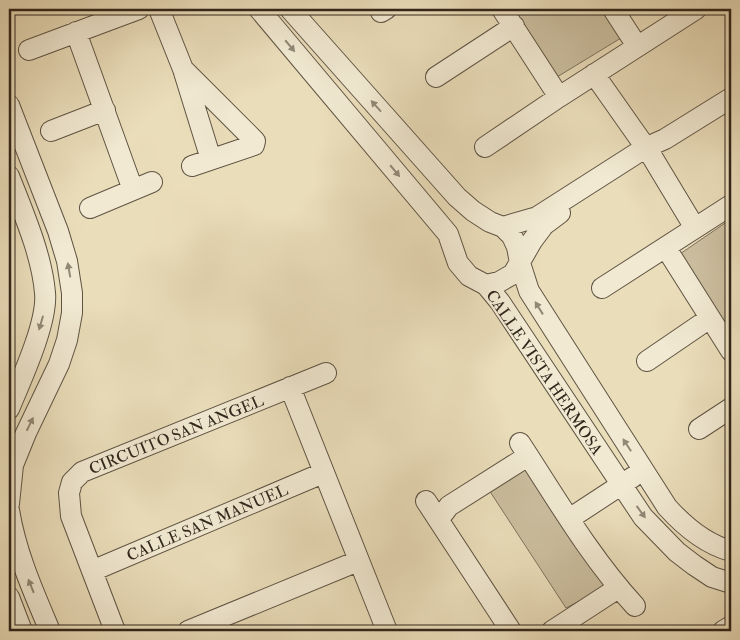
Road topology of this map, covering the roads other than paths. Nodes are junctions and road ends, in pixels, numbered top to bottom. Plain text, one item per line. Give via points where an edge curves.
1 (139, 9) edge
2 (159, 9) edge
3 (259, 9) edge
4 (290, 9) edge
5 (502, 9) edge
6 (613, 9) edge
7 (696, 9) edge
8 (514, 26) junction
9 (76, 32) junction
10 (637, 46) junction
11 (29, 50) dead end
12 (183, 69) junction
13 (594, 74) junction
14 (436, 78) dead end
15 (559, 97) junction
16 (731, 98) edge
17 (9, 105) edge
18 (105, 110) junction
19 (51, 132) dead end
20 (485, 147) dead end
21 (648, 152) junction
22 (215, 157) junction
23 (192, 166) dead end
24 (34, 170) junction
25 (9, 179) edge
26 (152, 182) dead end
27 (133, 190) junction
28 (731, 205) edge
29 (90, 208) dead end
30 (473, 211) junction
31 (503, 227) junction
32 (695, 228) junction
33 (448, 234) junction
34 (666, 248) junction
35 (520, 262) junction
36 (486, 285) junction
37 (602, 288) dead end
38 (710, 318) junction
39 (731, 351) edge
40 (647, 361) dead end
41 (326, 373) dead end
42 (290, 387) junction
43 (731, 408) edge
44 (9, 409) edge
45 (699, 429) dead end
46 (643, 470) junction
47 (323, 473) junction
48 (622, 485) junction
49 (426, 501) dead end
50 (9, 504) edge
51 (9, 510) edge
52 (439, 519) junction
53 (569, 519) junction
54 (731, 551) edge
55 (358, 561) junction
56 (92, 571) junction
57 (731, 584) edge
58 (617, 586) junction
59 (9, 598) edge
60 (635, 606) dead end
61 (731, 626) edge
62 (22, 631) edge
63 (50, 631) edge
64 (115, 631) edge
65 (188, 631) edge
66 (387, 631) edge
67 (511, 631) edge
68 (552, 631) edge
69 (723, 631) edge

1 - 9 street
2 - 12 street
3 -> 33 street, CALLE VISTA HERMOSA
30 -> 4 street
5 - 8 street
6 - 10 street
7 - 10 street
8 - 14 street
8 - 15 street
9 - 11 street
9 - 18 street
10 - 13 street
12 - 22 street via 209,152
12 - 22 street via 254,139 255,144
13 - 15 street
13 - 21 street
15 - 20 street
16 - 21 street
17 - 24 street
18 - 19 street
18 - 27 street
21 - 31 street via 537,217
21 - 32 street
21 - 35 street via 552,219 532,241
22 - 23 street
24 - 25 street
50 -> 24 street via 13,465 59,364 72,313 67,261
25 -> 44 street via 34,244 45,294 42,320
26 - 27 street
27 - 29 street
28 - 32 street
30 - 31 street
30 - 33 street via 458,217
31 - 35 street, CALLE VISTA HERMOSA via 515,241
32 - 34 street
33 - 36 street, CALLE VISTA HERMOSA via 458,263 469,276
34 - 37 street
34 - 38 street
35 - 36 street via 506,279
46 -> 35 street, CALLE VISTA HERMOSA via 529,291
36 - 48 street, CALLE VISTA HERMOSA
38 - 39 street
38 - 40 street
41 - 42 street, CIRCUITO SAN ANGEL
42 - 47 street
42 - 56 street, CIRCUITO SAN ANGEL via 82,472 72,482 69,494 71,516
43 - 45 street
46 - 48 street
46 - 54 street, CALLE VISTA HERMOSA via 684,526 706,542
47 - 55 street
47 - 56 street, CALLE SAN MANUEL
48 - 53 street
48 -> 57 street, CALLE VISTA HERMOSA via 644,517 677,552 712,577
49 - 52 street
63 -> 51 street via 20,560
52 - 53 street via 449,506 524,449
52 - 67 street
53 - 58 street
55 - 65 street
55 - 66 street
56 - 64 street, CIRCUITO SAN ANGEL
58 - 60 street
58 - 68 street
59 - 62 street
61 - 69 street

